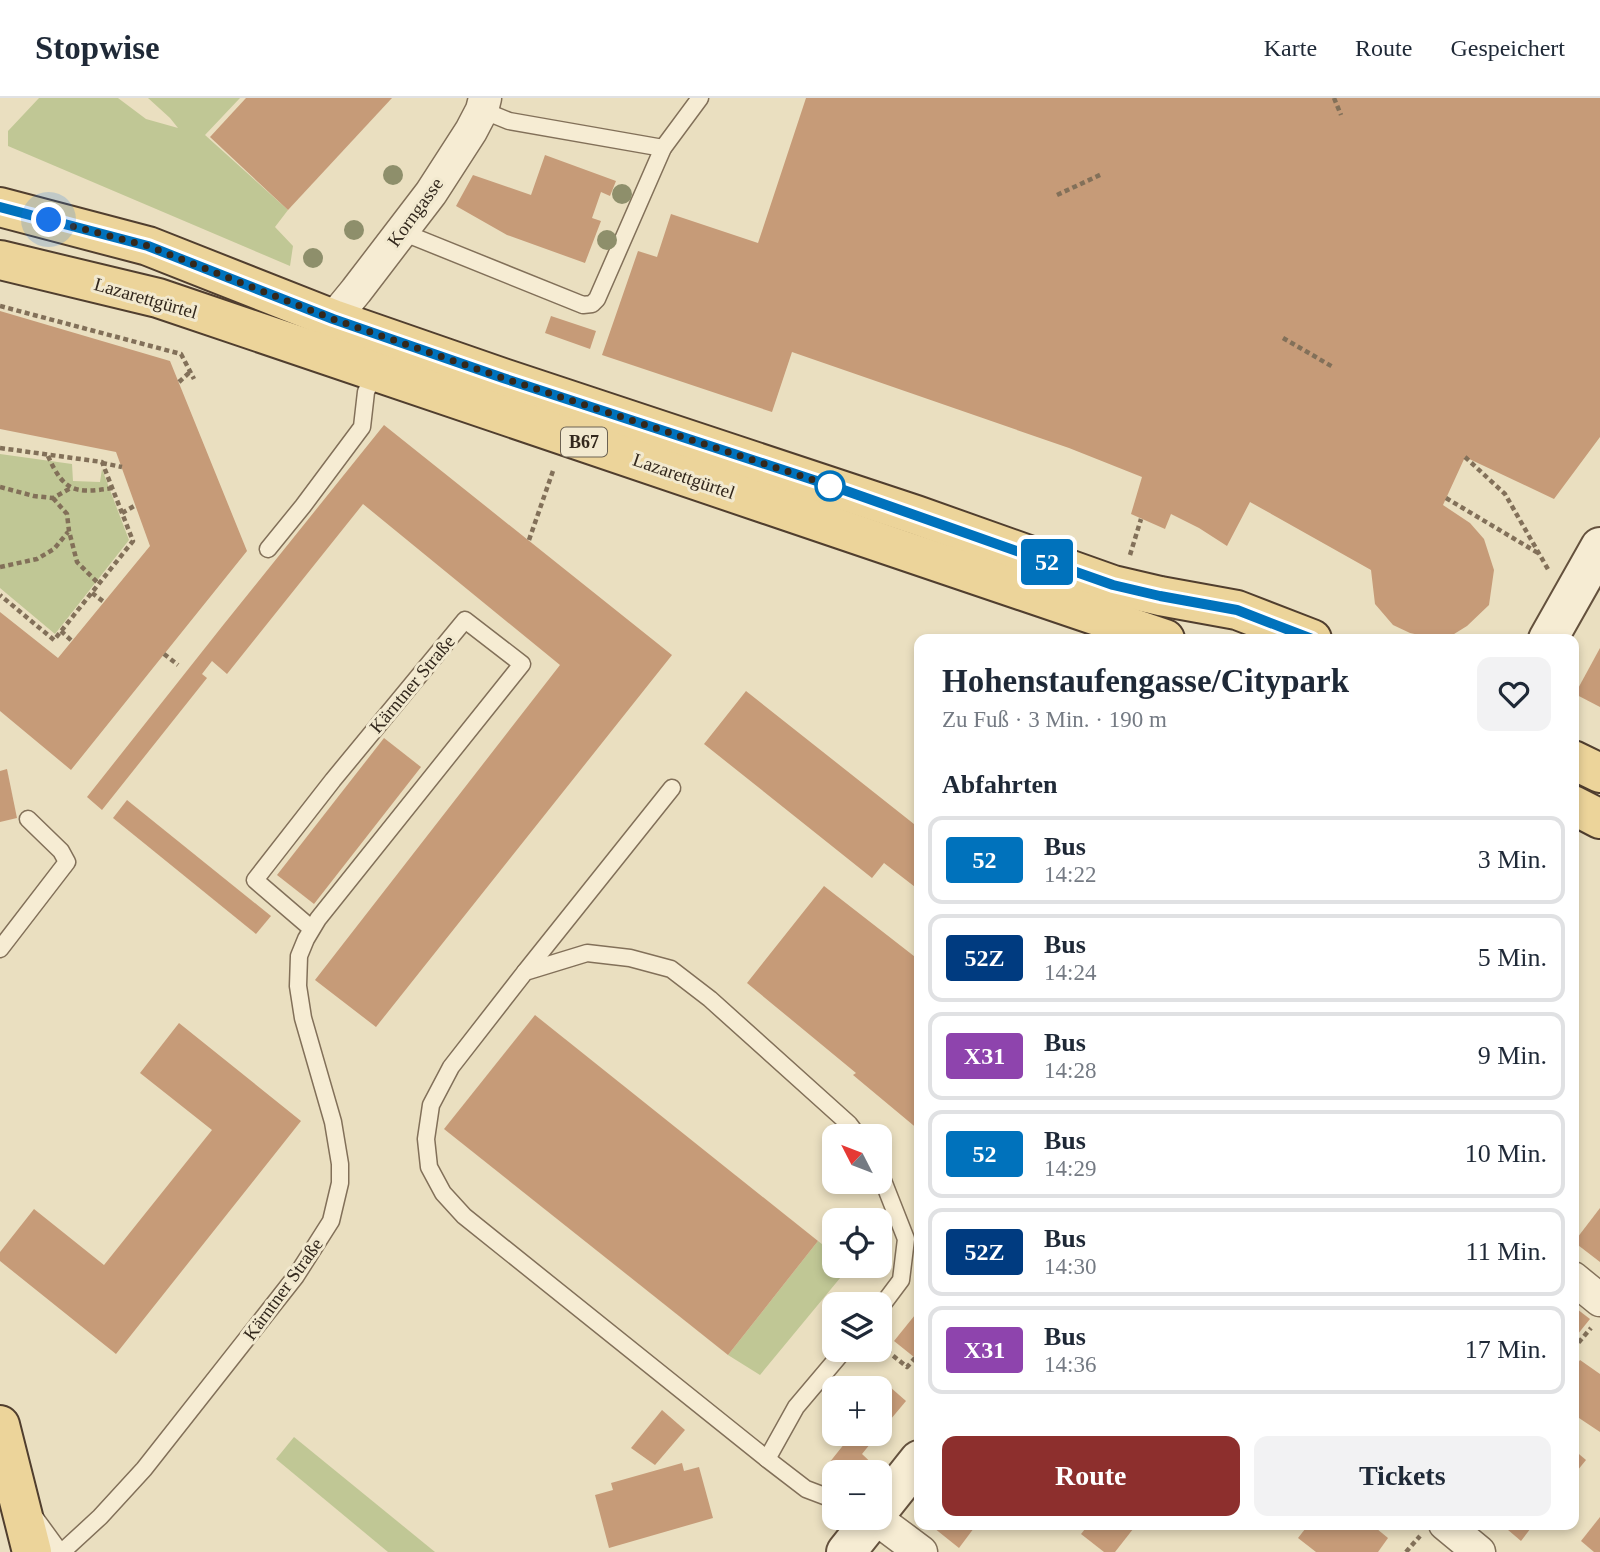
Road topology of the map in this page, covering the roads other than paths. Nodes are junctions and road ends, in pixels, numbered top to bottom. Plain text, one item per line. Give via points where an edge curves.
1 (700, 98) edge
2 (483, 104) edge
3 (663, 148) junction
4 (0, 206) edge
5 (402, 232) junction
6 (0, 261) edge
7 (333, 319) junction
8 (376, 372) junction
9 (1600, 547) edge
10 (268, 549) dead end
11 (1150, 634) edge
12 (1299, 634) edge
13 (1551, 634) edge
14 (1579, 763) edge
15 (1600, 774) edge
16 (672, 788) dead end
17 (1579, 808) edge
18 (1600, 818) edge
19 (28, 819) dead end
20 (313, 929) junction
21 (0, 949) edge
22 (525, 972) junction
23 (849, 1124) edge
24 (888, 1194) edge
25 (1579, 1286) edge
26 (892, 1292) edge
27 (1597, 1312) edge
28 (834, 1362) edge
29 (0, 1425) edge
30 (767, 1459) junction
31 (914, 1466) edge
32 (8, 1482) edge
33 (892, 1494) edge
34 (822, 1495) edge
35 (892, 1529) edge
36 (864, 1530) edge
37 (1452, 1530) edge
38 (32, 1552) edge
39 (61, 1552) edge
40 (846, 1552) edge
41 (921, 1552) edge
42 (1479, 1552) edge

1 - 3 lane
2 - 3 lane via 509,121
2 - 5 street, Korngasse via 432,193
3 - 5 lane via 592,303 583,304
4 - 7 main road, Lazarettgürtel / B67 via 148,246
5 - 7 street, Korngasse
6 - 8 main road, Lazarettgürtel / B67 via 158,298
7 - 12 main road, Lazarettgürtel / B67 via 1113,585 1237,610
8 - 10 lane via 366,392 362,427
8 - 11 main road, Lazarettgürtel / B67
9 - 13 street
14 - 15 main road
16 - 22 lane
17 - 18 main road
19 - 21 lane via 67,862
20 - 20 lane, Kärntner Straße via 255,880 465,620 522,664
20 - 39 lane, Kärntner Straße via 299,956 298,986 340,1164 331,1222 296,1276 144,1469
22 - 23 lane via 587,953 671,969
22 - 30 lane via 451,1067 431,1105 426,1139 429,1167 443,1193 464,1216
24 - 26 lane via 906,1240 901,1280
25 - 27 street
28 - 30 lane via 796,1406
29 - 32 main road
30 - 34 lane via 806,1489
31 - 33 street
32 - 38 main road
32 - 39 lane
35 - 41 street
36 - 40 street
37 - 42 street

